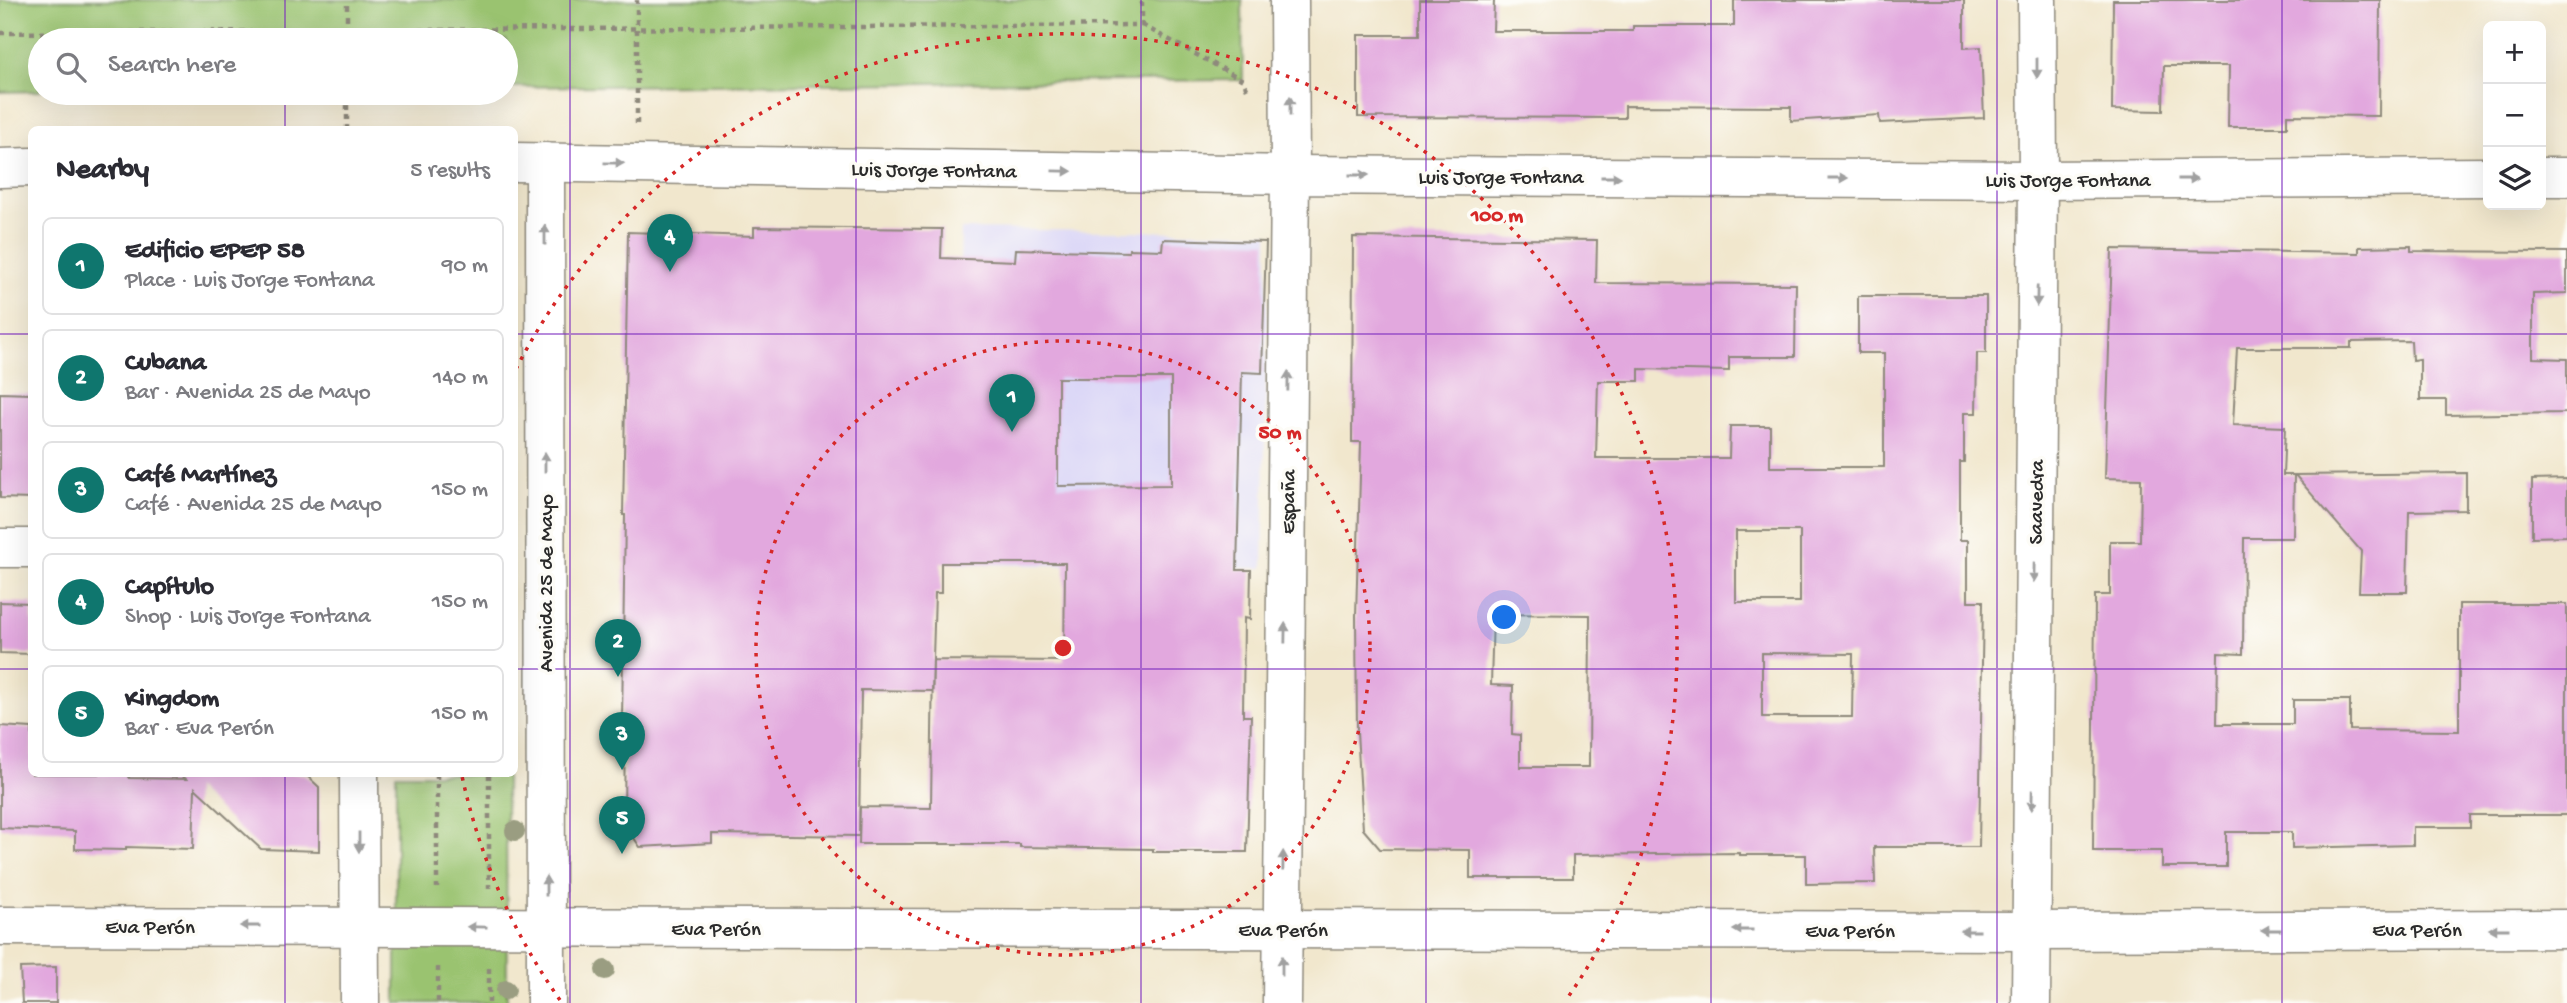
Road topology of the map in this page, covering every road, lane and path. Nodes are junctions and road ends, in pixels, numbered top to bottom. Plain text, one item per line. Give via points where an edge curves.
1 (347, 0) edge
2 (637, 0) edge
3 (1142, 0) edge
4 (1289, 0) edge
5 (2037, 0) edge
6 (1142, 25) junction
7 (347, 28) edge
8 (638, 29) junction
9 (518, 30) edge
10 (0, 33) edge
11 (28, 33) edge
12 (1249, 92) dead end
13 (347, 105) edge
14 (347, 126) edge
15 (530, 162) edge
16 (637, 164) junction
17 (28, 167) edge
18 (0, 168) edge
19 (1290, 175) junction
20 (2483, 177) edge
21 (2546, 177) edge
22 (2567, 177) edge
23 (2038, 180) junction
24 (0, 548) edge
25 (28, 548) edge
26 (359, 777) edge
27 (0, 926) edge
28 (360, 926) junction
29 (545, 928) junction
30 (1282, 929) junction
31 (2567, 929) edge
32 (2031, 931) junction
33 (360, 1003) edge
34 (545, 1003) edge
35 (1282, 1003) edge
36 (2031, 1003) edge

1 - 7 path
2 - 8 path
3 - 6 path
19 -> 4 street, España
5 -> 23 street, Saavedra
6 - 8 path
6 - 12 path via 1243,80
8 - 9 path
8 - 16 path
10 - 11 path
13 - 14 path
15 -> 16 street, Luis Jorge Fontana
29 -> 15 street, Avenida 25 de Mayo
16 -> 19 street, Luis Jorge Fontana
17 - 18 street
19 -> 23 street, Luis Jorge Fontana
30 -> 19 street, España
23 -> 20 street, Luis Jorge Fontana
21 - 22 street
23 -> 32 street, Saavedra
24 - 25 street
26 -> 28 street
28 -> 27 street, Eva Perón
29 -> 28 street, Eva Perón
28 - 33 street
29 - 30 street, Eva Perón
29 - 34 street, Avenida 25 de Mayo
32 -> 30 street, Eva Perón
35 -> 30 street, España
31 -> 32 street, Eva Perón
32 - 36 street, Saavedra

